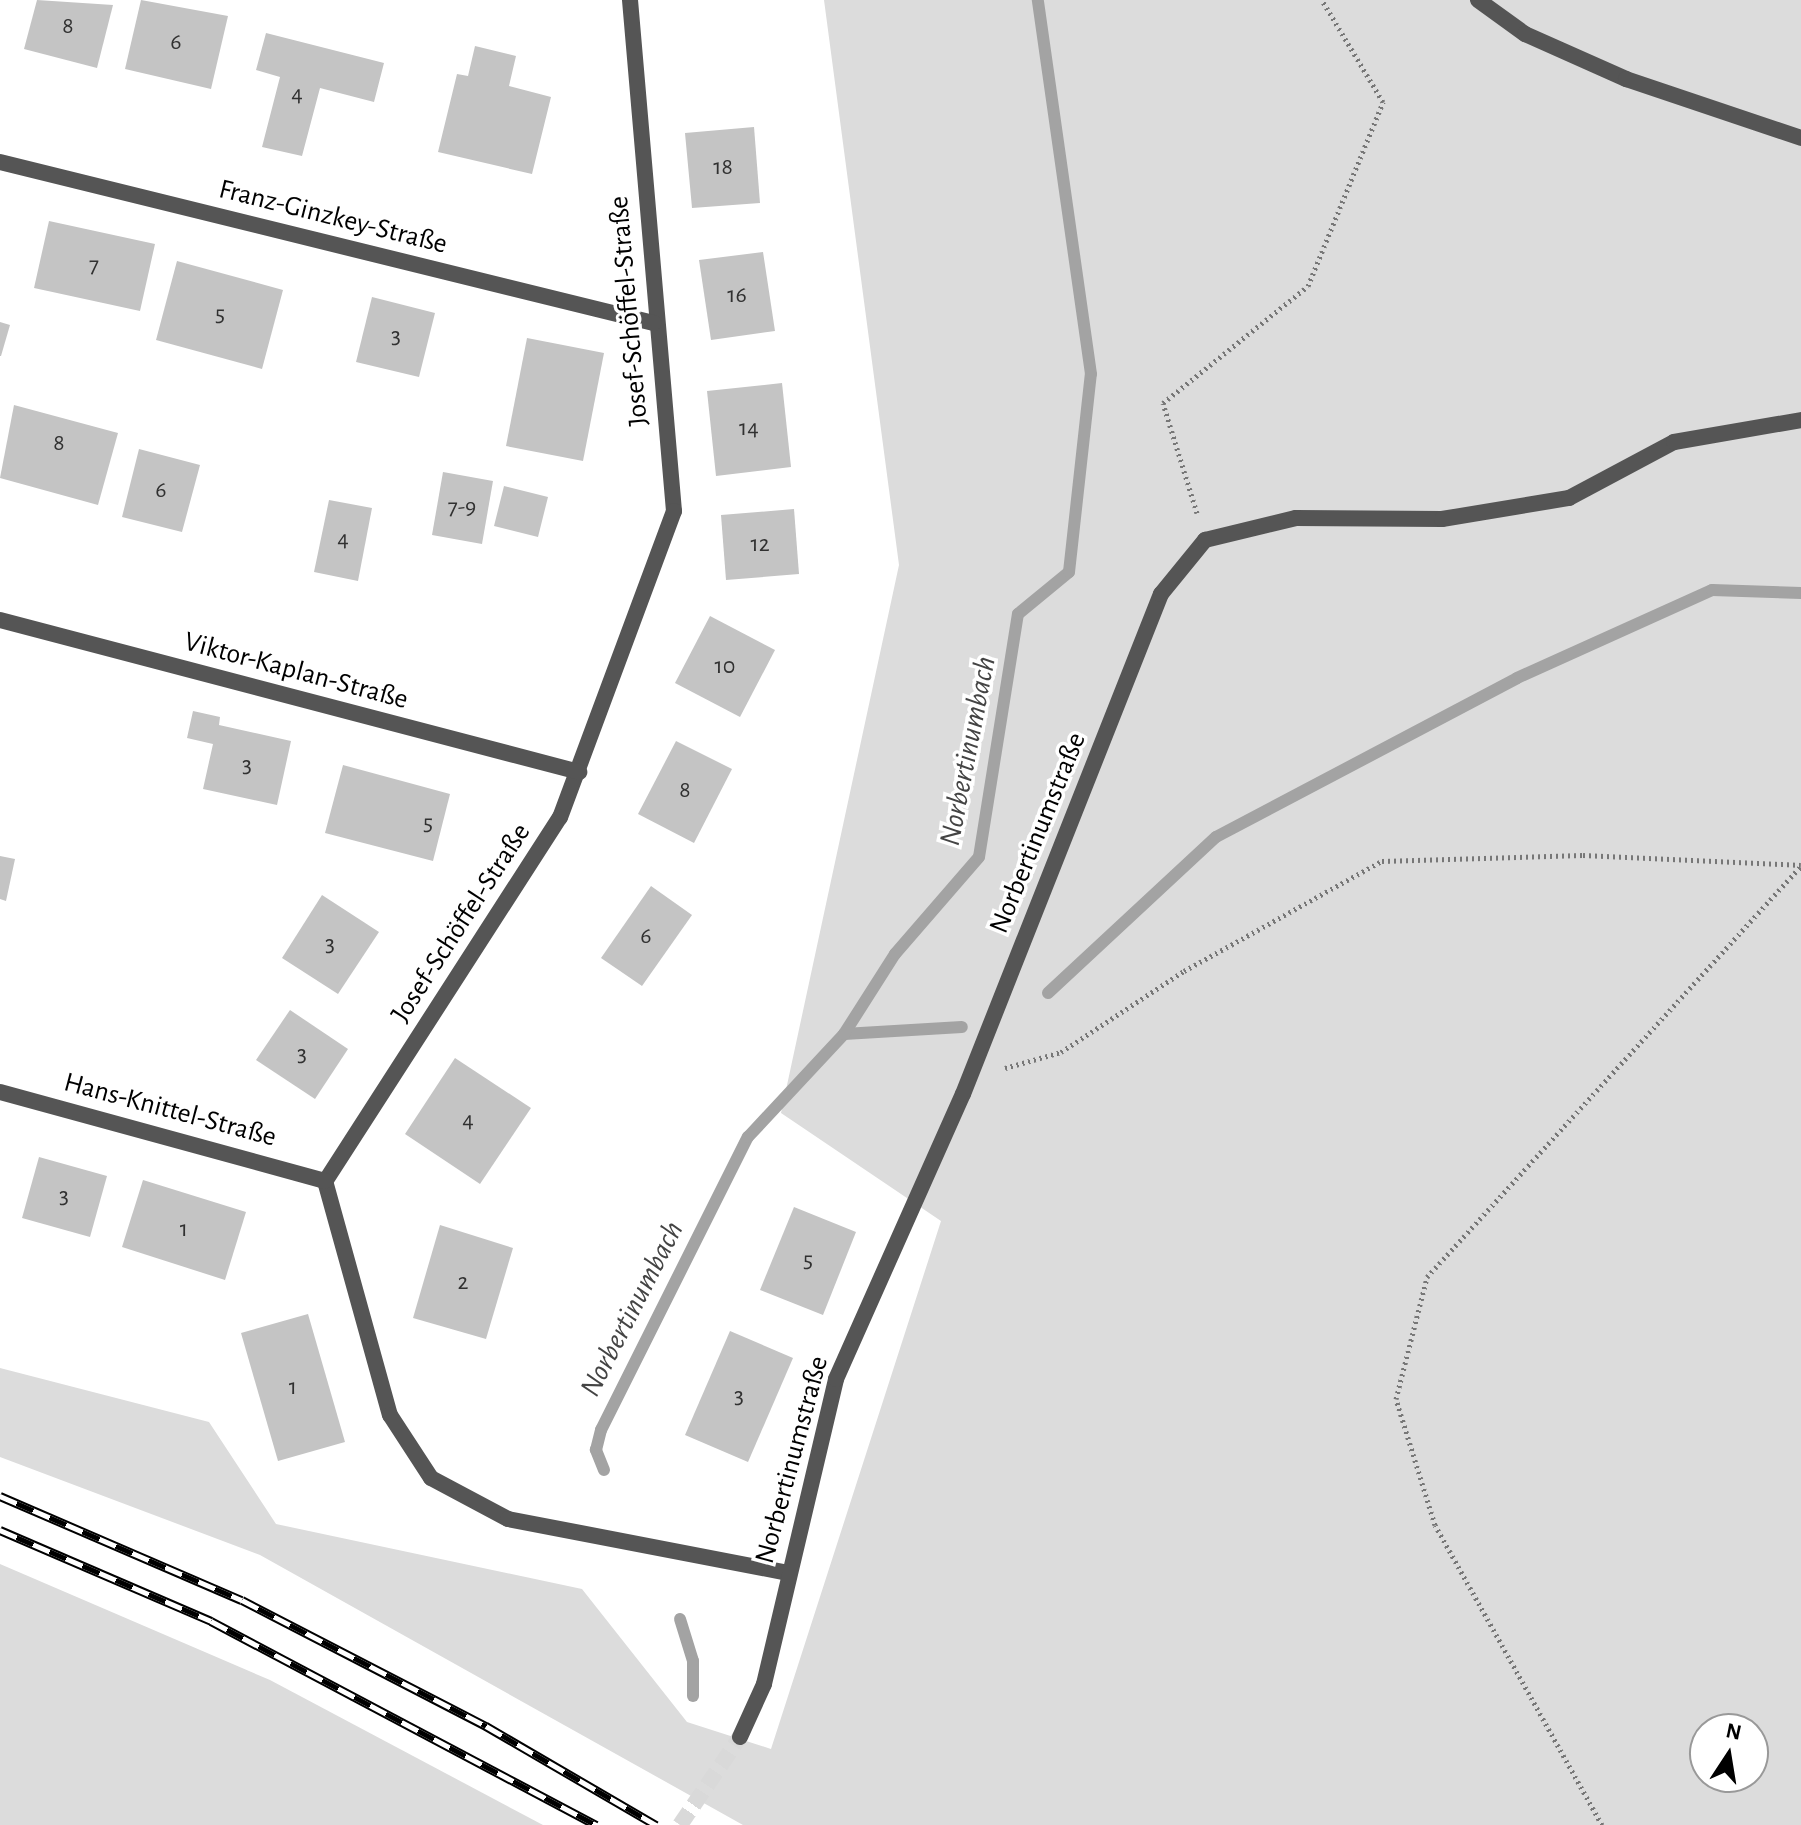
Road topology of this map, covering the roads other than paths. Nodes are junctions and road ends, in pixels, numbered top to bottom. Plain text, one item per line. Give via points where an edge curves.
1 (630, 0) edge
2 (1478, 0) edge
3 (1801, 138) edge
4 (0, 162) edge
5 (653, 323) junction
6 (1801, 420) edge
7 (0, 620) edge
8 (579, 772) junction
9 (0, 1092) edge
10 (325, 1181) junction
11 (789, 1573) junction
12 (740, 1737) tunnel mouth

1 - 5 street, Josef-Schöffel-Straße
2 - 3 street via 1525,34 1626,79
4 - 5 street, Franz-Ginzkey-Straße
5 - 8 street, Josef-Schöffel-Straße via 674,511
6 - 11 street, Norbertinumstraße via 1674,442 1569,498 1442,519 1296,518 1205,540 1161,594 969,1079 836,1379
7 - 8 street, Viktor-Kaplan-Straße
8 - 10 street, Josef-Schöffel-Straße via 560,817
9 - 10 street, Hans-Knittel-Straße
10 - 11 street via 390,1415 431,1478 508,1519
11 - 12 street, Norbertinumstraße via 764,1684

